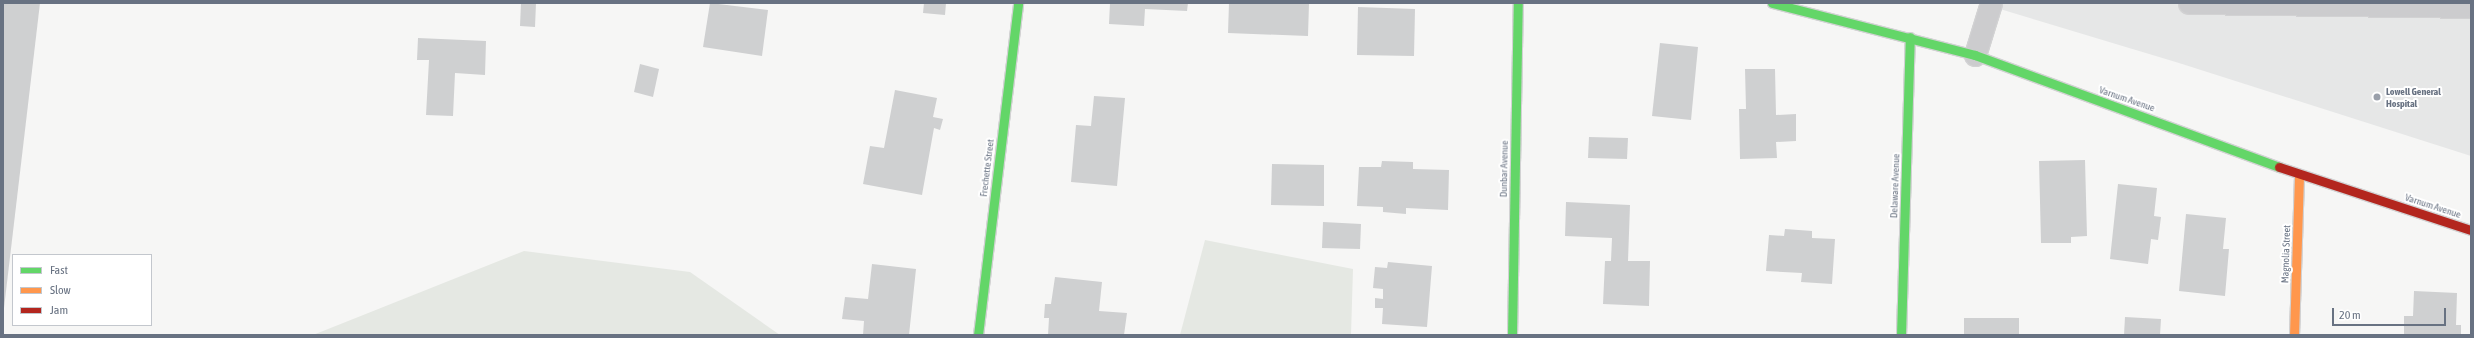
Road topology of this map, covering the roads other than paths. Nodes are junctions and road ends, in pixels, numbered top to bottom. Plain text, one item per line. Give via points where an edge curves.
1 (1018, 3) edge
2 (1518, 3) edge
3 (1772, 3) edge
4 (1991, 3) edge
5 (2189, 3) edge
6 (2468, 7) dead end
7 (1910, 37) junction
8 (1974, 55) junction
9 (2298, 174) junction
10 (2471, 230) edge
11 (978, 335) edge
12 (1512, 335) edge
13 (1901, 335) edge
14 (2294, 335) edge

1 - 11 street, Frechette Street
2 - 12 street, Dunbar Avenue
3 - 7 street, Varnum Avenue
4 - 8 lane
5 - 6 lane
7 - 8 street, Varnum Avenue
7 - 13 street, Delaware Avenue
8 - 9 street, Varnum Avenue
9 - 10 street, Varnum Avenue
9 - 14 street, Magnolia Street

